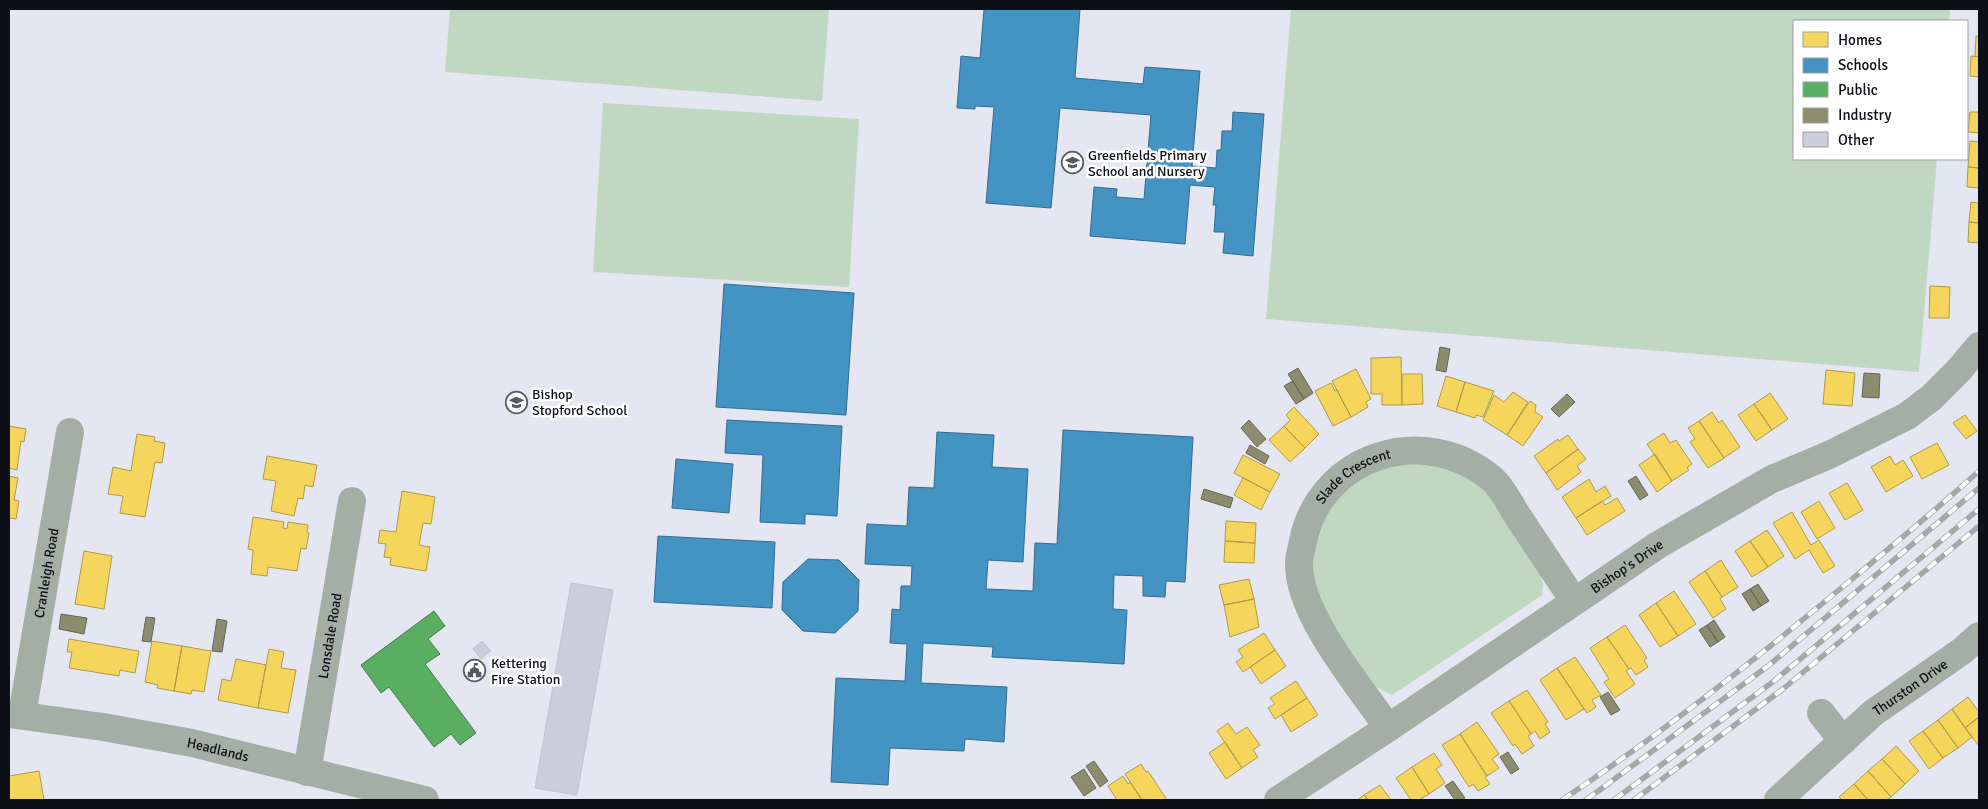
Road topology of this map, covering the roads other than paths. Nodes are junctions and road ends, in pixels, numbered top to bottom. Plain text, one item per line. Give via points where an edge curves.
1 (1979, 346) edge
2 (70, 432) dead end
3 (352, 501) dead end
4 (1574, 601) junction
5 (1979, 636) edge
6 (1821, 713) dead end
7 (15, 714) edge
8 (1388, 728) junction
9 (1843, 741) junction
10 (307, 772) junction
11 (425, 800) edge
12 (1278, 800) edge
13 (1778, 800) edge

1 - 4 street, Bishop's Drive via 1960,370 1907,416 1772,479 1658,545
2 - 7 street, Cranleigh Road
3 - 10 street, Lonsdale Road
4 - 8 street, Bishop's Drive
4 - 8 street, Slade Crescent via 1493,479 1472,465 1429,450 1404,451 1373,458 1344,473 1320,500 1306,528 1299,564 1304,592 1319,628
5 - 9 street, Thurston Drive via 1873,712
6 - 9 street
7 - 10 street, Headlands via 192,743
8 - 12 street, Bishop's Drive
9 - 13 street, Thurston Drive
10 - 11 street, Headlands

